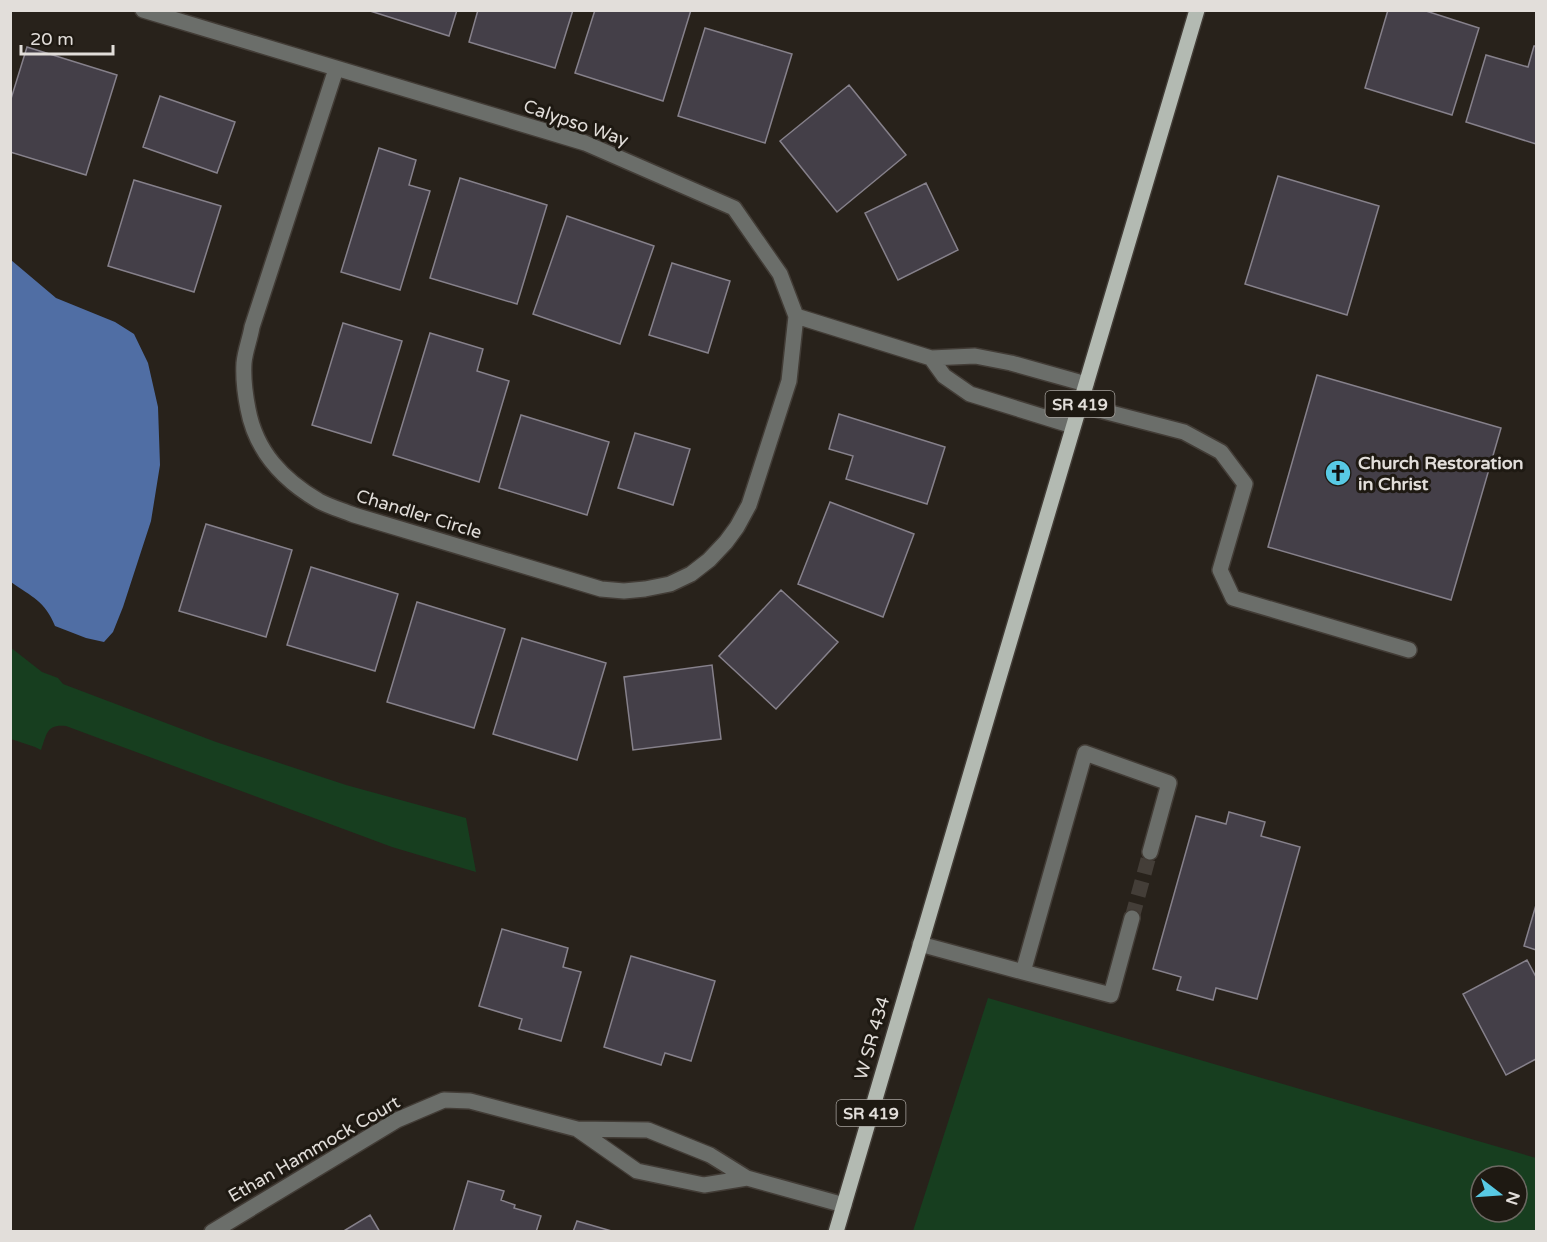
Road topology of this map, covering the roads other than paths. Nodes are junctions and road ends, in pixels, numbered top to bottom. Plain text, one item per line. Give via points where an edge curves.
1 (143, 10) edge
2 (1197, 10) edge
3 (336, 69) junction
4 (796, 316) junction
5 (932, 358) junction
6 (1086, 384) junction
7 (1080, 405) junction
8 (1073, 426) junction
9 (1409, 650) dead end
10 (1150, 852) tunnel mouth
11 (1132, 918) tunnel mouth
12 (920, 944) junction
13 (1023, 972) junction
14 (577, 1129) junction
15 (747, 1178) junction
16 (844, 1205) junction
17 (212, 1232) edge
18 (836, 1232) edge

1 - 3 street, Calypso Way
2 - 6 main road, SR 419
3 - 4 street, Calypso Way via 585,143 734,208 780,274
3 - 4 street, Chandler Circle via 244,362 244,390 258,441 281,473 321,502 601,589 624,591 670,584 709,560 737,527 749,505 789,381
4 - 5 street
5 - 6 street via 975,356
5 - 8 street via 944,376 970,394
6 - 7 main road, SR 419
7 - 8 main road, SR 419
7 - 9 street via 1185,432 1221,452 1245,484 1220,570 1233,598
8 - 12 main road, SR 419
10 - 13 street via 1169,783 1085,753
11 - 13 street via 1111,995
12 - 13 street
12 - 16 main road, W SR 434 / SR 419
14 - 15 street, Ethan Hammock Court via 648,1130 710,1155
14 - 15 street, Ethan Hammock Court via 637,1171 704,1185
14 - 17 street, Ethan Hammock Court via 470,1101 444,1100 397,1120
15 - 16 street, Ethan Hammock Court
16 - 18 main road, W SR 434 / SR 419

